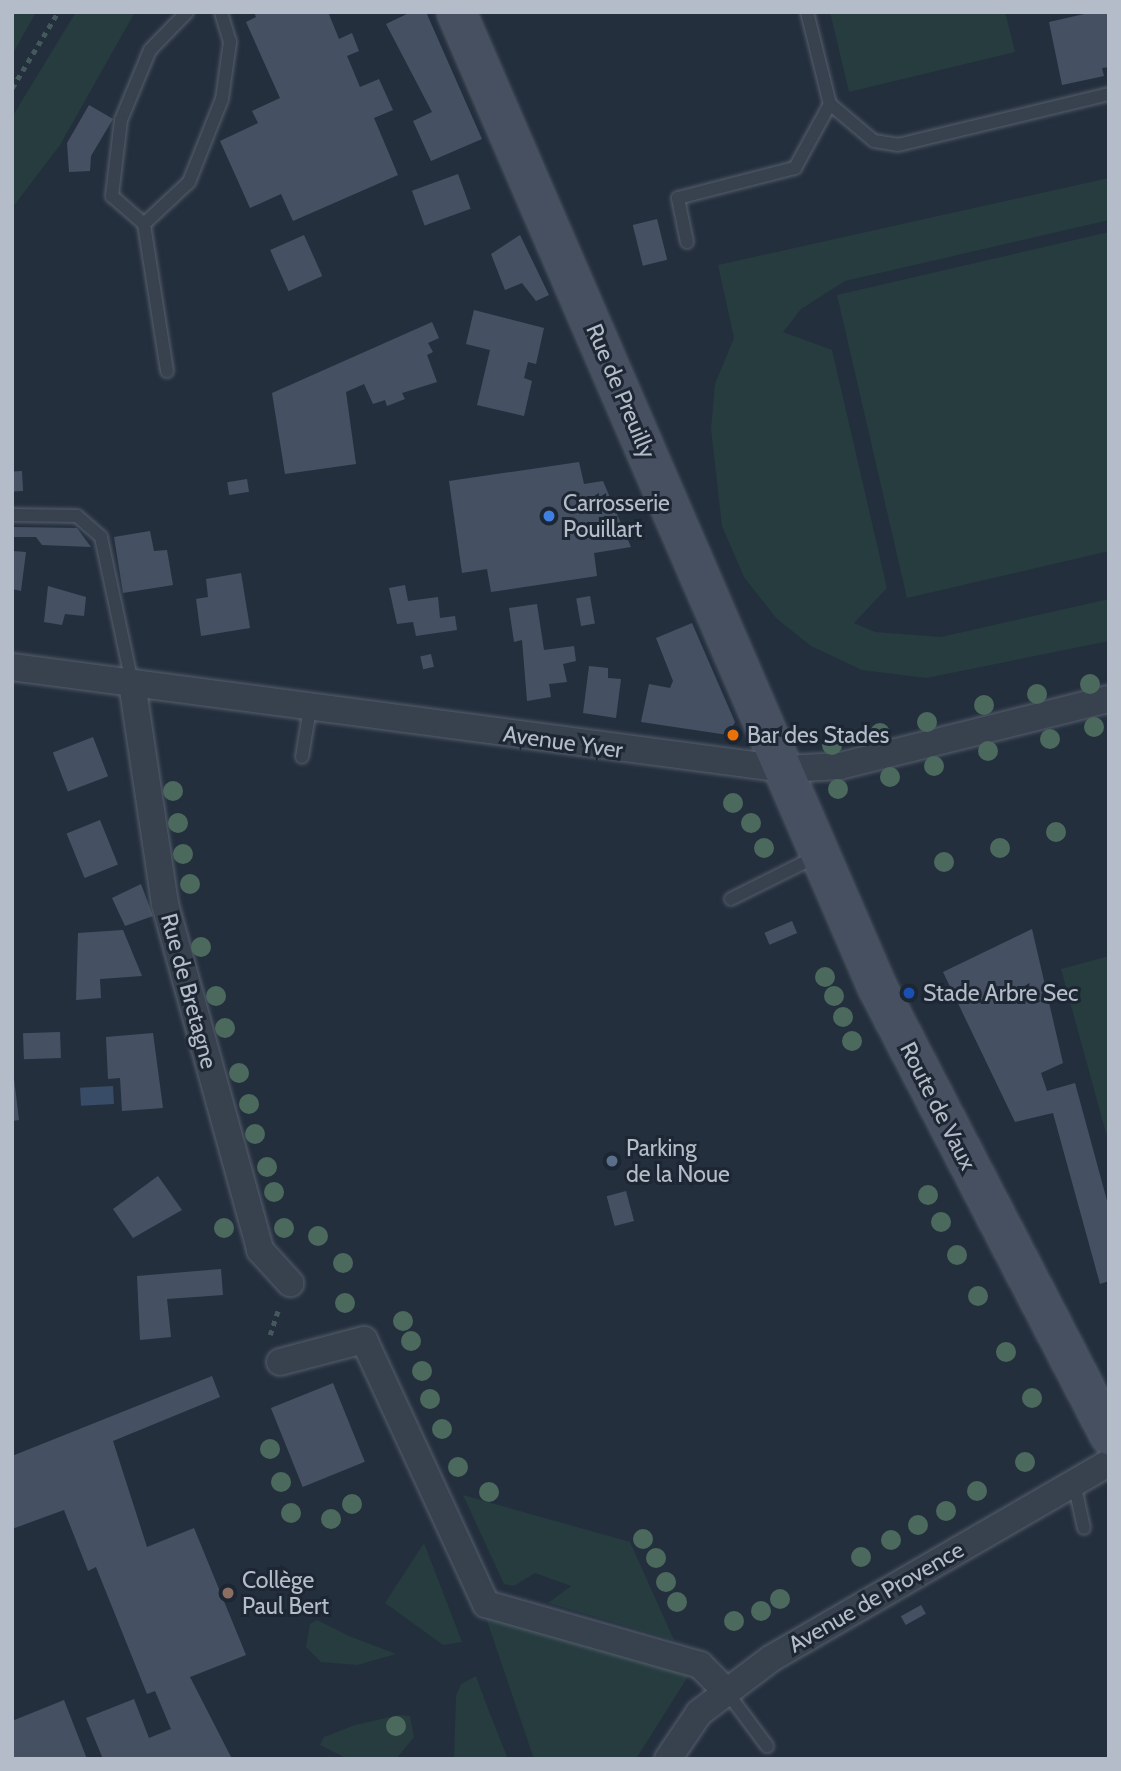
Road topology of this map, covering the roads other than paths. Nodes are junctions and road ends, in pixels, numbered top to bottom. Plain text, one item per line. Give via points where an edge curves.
1 (187, 12) edge
2 (221, 12) edge
3 (456, 12) edge
4 (807, 12) edge
5 (1109, 94) edge
6 (830, 104) junction
7 (144, 224) junction
8 (688, 242) dead end
9 (167, 370) dead end
10 (12, 515) edge
11 (12, 667) edge
12 (132, 683) junction
13 (1109, 699) edge
14 (310, 708) junction
15 (302, 757) dead end
16 (785, 769) junction
17 (817, 856) junction
18 (731, 899) dead end
19 (290, 1283) dead end
20 (280, 1362) dead end
21 (1109, 1435) edge
22 (1109, 1464) edge
23 (1074, 1483) junction
24 (1084, 1528) dead end
25 (726, 1690) junction
26 (767, 1746) dead end
27 (668, 1759) edge

1 - 7 lane via 150,50 121,120 112,196
2 - 7 lane via 230,42 222,99 189,182
3 - 16 street, Rue de Preuilly
4 - 6 lane
5 - 6 lane via 898,145 874,141
6 - 8 lane via 795,168 678,198
7 - 9 lane
10 - 12 lane via 77,516 101,537
11 - 12 street, Avenue Yver
12 - 14 street, Avenue Yver
12 - 19 street, Rue de Bretagne via 165,904 260,1250
13 - 16 street, Avenue Yver via 840,766
14 - 15 lane
14 - 16 street, Avenue Yver
16 - 17 street, Route de Vaux
17 - 18 lane
17 - 21 street, Route de Vaux via 876,985
20 - 25 street via 364,1340 486,1604 700,1665
22 - 23 street, Avenue de Provence
23 - 24 lane
23 - 25 street, Avenue de Provence via 849,1611
25 - 26 lane
25 - 27 street, Avenue de Provence via 699,1713

